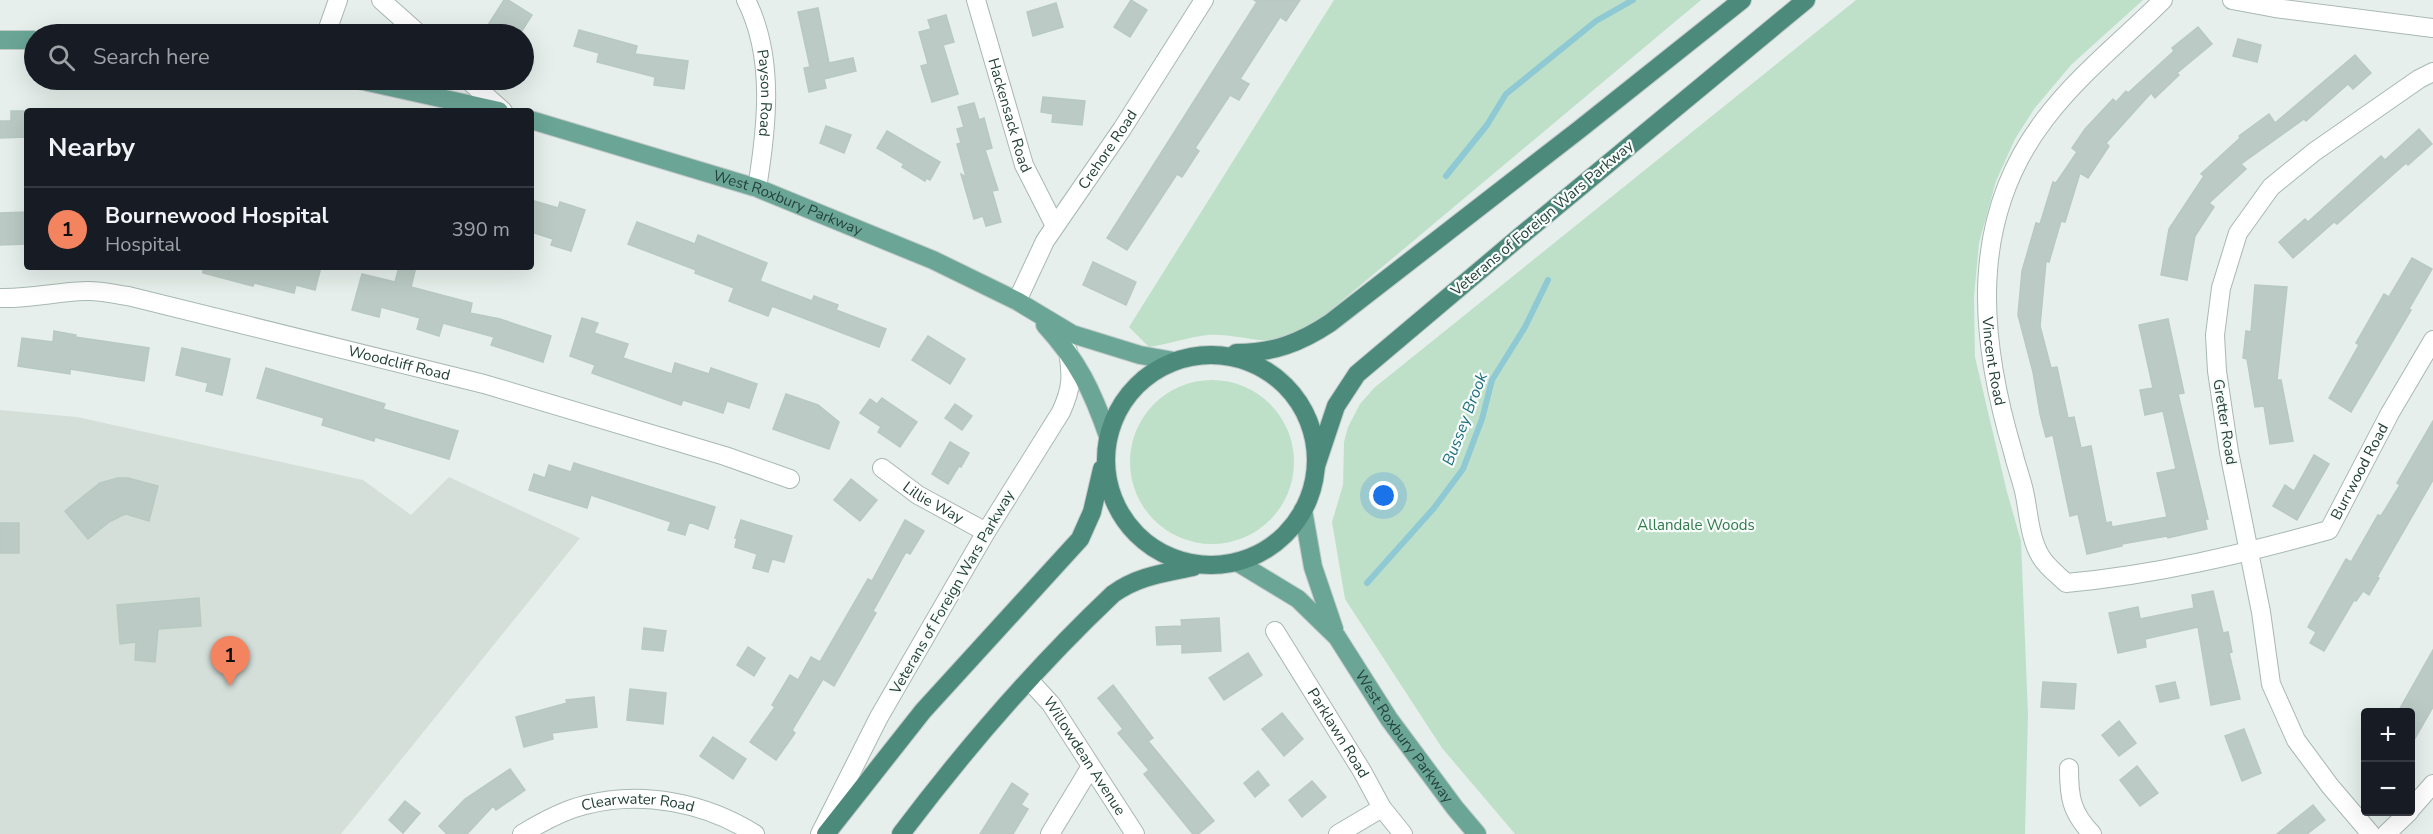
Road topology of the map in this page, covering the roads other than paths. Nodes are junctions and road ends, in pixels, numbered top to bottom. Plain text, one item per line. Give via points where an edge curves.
1 (339, 0) edge
2 (381, 0) edge
3 (746, 0) edge
4 (976, 0) edge
5 (1204, 0) edge
6 (1742, 0) edge
7 (1806, 0) edge
8 (2163, 0) edge
9 (2232, 0) edge
10 (330, 24) edge
11 (408, 24) edge
12 (2433, 28) edge
13 (0, 40) edge
14 (24, 40) edge
15 (2433, 72) edge
16 (405, 90) edge
17 (479, 90) edge
18 (487, 108) edge
19 (498, 108) edge
20 (534, 121) edge
21 (757, 188) junction
22 (1055, 226) junction
23 (0, 298) edge
24 (1017, 301) junction
25 (1034, 312) junction
26 (2433, 340) edge
27 (1067, 349) junction
28 (1213, 354) junction
29 (1174, 361) junction
30 (1108, 436) junction
31 (1106, 456) junction
32 (1316, 465) junction
33 (882, 468) dead end
34 (790, 479) dead end
35 (1303, 510) junction
36 (986, 532) junction
37 (2248, 553) junction
38 (1237, 562) junction
39 (1204, 565) junction
40 (1275, 631) dead end
41 (1337, 637) junction
42 (1030, 681) junction
43 (1090, 768) junction
44 (2069, 768) dead end
45 (2431, 789) edge
46 (2415, 806) edge
47 (1382, 808) junction
48 (2405, 816) edge
49 (522, 834) edge
50 (755, 834) edge
51 (820, 834) edge
52 (826, 834) edge
53 (901, 834) edge
54 (1050, 834) edge
55 (1135, 834) edge
56 (1338, 834) edge
57 (1402, 834) edge
58 (1477, 834) edge
59 (2091, 834) edge
60 (2371, 834) edge
61 (2386, 834) edge

1 - 10 street
2 - 11 street
3 - 21 street, Payson Road via 763,46 766,105
4 - 22 street, Hackensack Road via 1024,165
5 - 22 street, Crehore Road
6 - 28 highway via 1312,336 1276,350
7 - 32 highway, Veterans of Foreign Wars Parkway via 1357,374 1336,406
8 - 37 street, Vincent Road via 2064,96 2023,152 2005,190 1990,237 1985,293 1990,355 2033,542 2042,559 2066,583 2109,579
9 - 12 street
13 - 14 main road
15 - 37 street, Gretter Road via 2314,152 2271,187 2238,233 2221,288 2215,335 2229,452
16 - 18 main road
17 - 19 street
20 - 21 main road, West Roxbury Parkway
21 - 24 main road, West Roxbury Parkway via 933,260
22 - 24 street, Crehore Road
23 - 34 street, Woodcliff Road via 26,299 88,290 128,296 484,384
24 - 25 main road, West Roxbury Parkway
25 - 27 main road, West Roxbury Parkway
25 - 29 main road, West Roxbury Parkway via 1092,341
26 - 37 street, Burrwood Road via 2329,530
27 - 30 main road, West Roxbury Parkway via 1089,386
27 - 36 street, Veterans of Foreign Wars Parkway via 1072,372 1070,392
28 - 29 highway
28 - 32 highway via 1238,357 1260,366 1289,388 1310,424
29 - 30 highway via 1136,386 1116,414
30 - 31 highway
31 - 39 highway via 1110,491 1132,530 1161,553
31 - 52 highway via 1092,512 1080,539 923,711
32 - 35 highway via 1312,491
33 - 36 street, Lillie Way via 918,495
35 - 38 highway via 1277,542
35 - 41 main road, West Roxbury Parkway via 1313,567
36 - 51 street, Veterans of Foreign Wars Parkway via 879,717
37 - 60 street, Gretter Road via 2271,684 2296,740
38 - 39 highway
38 - 41 main road, West Roxbury Parkway via 1298,598
39 - 42 highway via 1149,575 1125,585
40 - 47 street, Parklawn Road
41 - 58 main road, West Roxbury Parkway via 1389,719
42 - 43 street, Willowdean Avenue via 1051,704
42 - 53 highway
43 - 54 street
43 - 55 street, Willowdean Avenue
44 - 59 street via 2069,795 2074,811
45 - 46 street
47 - 56 street
47 - 57 street, Parklawn Road
48 - 61 street
49 - 50 street, Clearwater Road via 585,805 630,799 704,809

